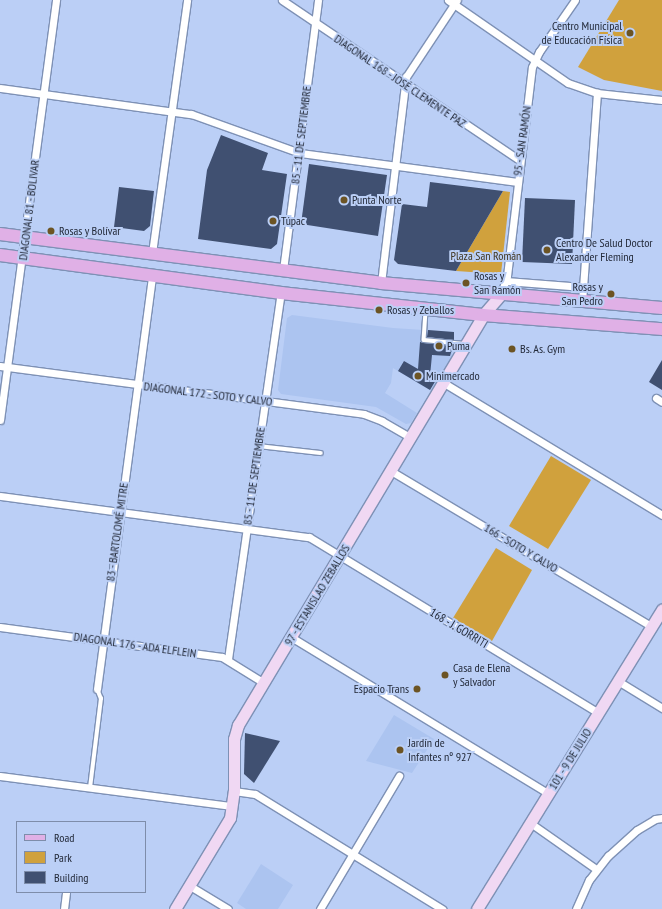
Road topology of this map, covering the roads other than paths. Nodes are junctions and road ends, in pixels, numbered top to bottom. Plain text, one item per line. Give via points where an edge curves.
1 (56, 0) edge
2 (187, 0) edge
3 (282, 0) edge
4 (318, 0) edge
5 (575, 0) edge
6 (453, 1) edge
7 (315, 24) junction
8 (534, 60) junction
9 (405, 85) junction
10 (0, 88) edge
11 (597, 93) junction
12 (43, 94) junction
13 (662, 100) edge
14 (172, 110) junction
15 (300, 153) junction
16 (519, 160) junction
17 (395, 166) junction
18 (516, 182) junction
19 (0, 234) edge
20 (26, 237) junction
21 (152, 253) junction
22 (0, 255) edge
23 (24, 258) junction
24 (283, 270) junction
25 (152, 276) junction
26 (506, 281) junction
27 (380, 283) junction
28 (583, 287) junction
29 (281, 293) junction
30 (500, 294) junction
31 (582, 302) junction
32 (662, 308) edge
33 (426, 309) junction
34 (483, 315) junction
35 (662, 329) edge
36 (468, 345) junction
37 (3, 367) edge
38 (444, 383) junction
39 (138, 385) junction
40 (265, 401) junction
41 (0, 420) edge
42 (411, 438) junction
43 (258, 446) junction
44 (321, 453) dead end
45 (391, 471) junction
46 (0, 496) edge
47 (120, 510) junction
48 (662, 515) edge
49 (247, 527) junction
50 (340, 556) junction
51 (662, 608) edge
52 (651, 626) junction
53 (0, 627) edge
54 (291, 637) junction
55 (103, 641) junction
56 (228, 659) junction
57 (618, 681) junction
58 (264, 683) junction
59 (97, 689) joint
60 (662, 708) edge
61 (598, 713) junction
62 (0, 776) edge
63 (399, 776) dead end
64 (90, 788) junction
65 (234, 791) junction
66 (548, 793) junction
67 (232, 806) junction
68 (662, 818) edge
69 (529, 822) junction
70 (353, 855) junction
71 (596, 870) junction
72 (190, 886) junction
73 (66, 893) edge
74 (64, 909) edge
75 (175, 909) edge
76 (228, 909) edge
77 (320, 909) edge
78 (442, 909) edge
79 (477, 909) edge
80 (576, 909) edge

1 - 12 street, DIAGONAL 81 - BOLIVAR
2 - 14 street
3 - 7 street, DIAGONAL 168 - JOSÉ CLEMENTE PAZ
4 - 7 street, 85 - 11 DE SEPTIEMBRE
5 - 8 street, 95 - SAN RAMÓN
6 - 8 street
6 - 9 street via 409,72
7 - 9 street, DIAGONAL 168 - JOSÉ CLEMENTE PAZ
7 - 15 street, 85 - 11 DE SEPTIEMBRE
8 - 11 street via 568,83
8 - 16 street, 95 - SAN RAMÓN
9 - 16 street, DIAGONAL 168 - JOSÉ CLEMENTE PAZ
9 - 17 street
10 - 12 street
11 - 13 street
11 - 28 street
12 - 14 street
12 - 20 street, DIAGONAL 81 - BOLIVAR
14 - 15 street via 203,116
14 - 21 street
15 - 17 street
15 - 24 street, 85 - 11 DE SEPTIEMBRE
16 - 18 street, 95 - SAN RAMÓN
17 - 18 street
17 - 27 street
18 - 26 street, 95 - SAN RAMÓN
19 - 20 main road
20 - 21 main road
20 - 23 street, DIAGONAL 81 - BOLIVAR
21 - 24 main road
22 - 23 main road
23 - 25 main road
23 - 37 street, DIAGONAL 81 - BOLIVAR
24 - 27 main road
25 - 29 main road
25 - 39 street, 83 - BARTOLOMÉ MITRE
26 - 28 street
26 - 30 street, 95 - SAN RAMÓN
27 - 30 main road
28 - 31 street
29 - 33 main road
29 - 40 street, 85 - 11 DE SEPTIEMBRE
30 - 31 main road
30 - 34 street, 97 - ESTANISLAO ZEBALLOS
31 - 32 main road
33 - 34 main road
33 - 36 lane via 424,340
34 - 35 main road
34 - 36 street, 97 - ESTANISLAO ZEBALLOS
36 - 38 street, 97 - ESTANISLAO ZEBALLOS
37 - 39 street, DIAGONAL 172 - SOTO Y CALVO
37 - 41 street, DIAGONAL 81 - BOLIVAR
38 - 42 street, 97 - ESTANISLAO ZEBALLOS
38 - 48 street
39 - 40 street, DIAGONAL 172 - SOTO Y CALVO
39 - 47 street, 83 - BARTOLOMÉ MITRE
40 - 42 street, DIAGONAL 172 - SOTO Y CALVO via 364,414 382,420
40 - 43 street, 85 - 11 DE SEPTIEMBRE
42 - 45 street, 97 - ESTANISLAO ZEBALLOS
43 - 44 lane
43 - 49 street, 85 - 11 DE SEPTIEMBRE
45 - 50 street, 97 - ESTANISLAO ZEBALLOS
45 - 52 street, 166 - SOTO Y CALVO
46 - 47 street, 168 - J. GORRITI
47 - 49 street, 168 - J. GORRITI
47 - 55 street, 83 - BARTOLOMÉ MITRE
49 - 50 street, 168 - J. GORRITI via 302,535
49 - 56 street, 85 - 11 DE SEPTIEMBRE
50 - 54 street, 97 - ESTANISLAO ZEBALLOS
50 - 61 street, 168 - J. GORRITI
51 - 52 street, 101 - 9 DE JULIO
52 - 57 street, 101 - 9 DE JULIO
53 - 55 street, DIAGONAL 176 - ADA ELFLEIN
54 - 58 street, 97 - ESTANISLAO ZEBALLOS
54 - 66 street
55 - 56 street, DIAGONAL 176 - ADA ELFLEIN
55 - 59 street, 83 - BARTOLOMÉ MITRE
56 - 58 street, DIAGONAL 176 - ADA ELFLEIN
57 - 60 street
57 - 61 street, 101 - 9 DE JULIO
58 - 65 street, 97 - ESTANISLAO ZEBALLOS via 235,732
59 - 64 lane, 83 - BARTOLOMÉ MITRE via 101,699
61 - 66 street, 101 - 9 DE JULIO
62 - 64 street
63 - 70 street
64 - 67 street
65 - 67 street, 97 - ESTANISLAO ZEBALLOS
65 - 70 street via 255,794
66 - 69 street, 101 - 9 DE JULIO
67 - 72 street, 97 - ESTANISLAO ZEBALLOS via 227,825
68 - 71 street via 655,819 637,830
69 - 71 street
69 - 79 street, 101 - 9 DE JULIO
70 - 77 street
70 - 78 street
71 - 80 street
72 - 75 street, 97 - ESTANISLAO ZEBALLOS
72 - 76 street
73 - 74 street

